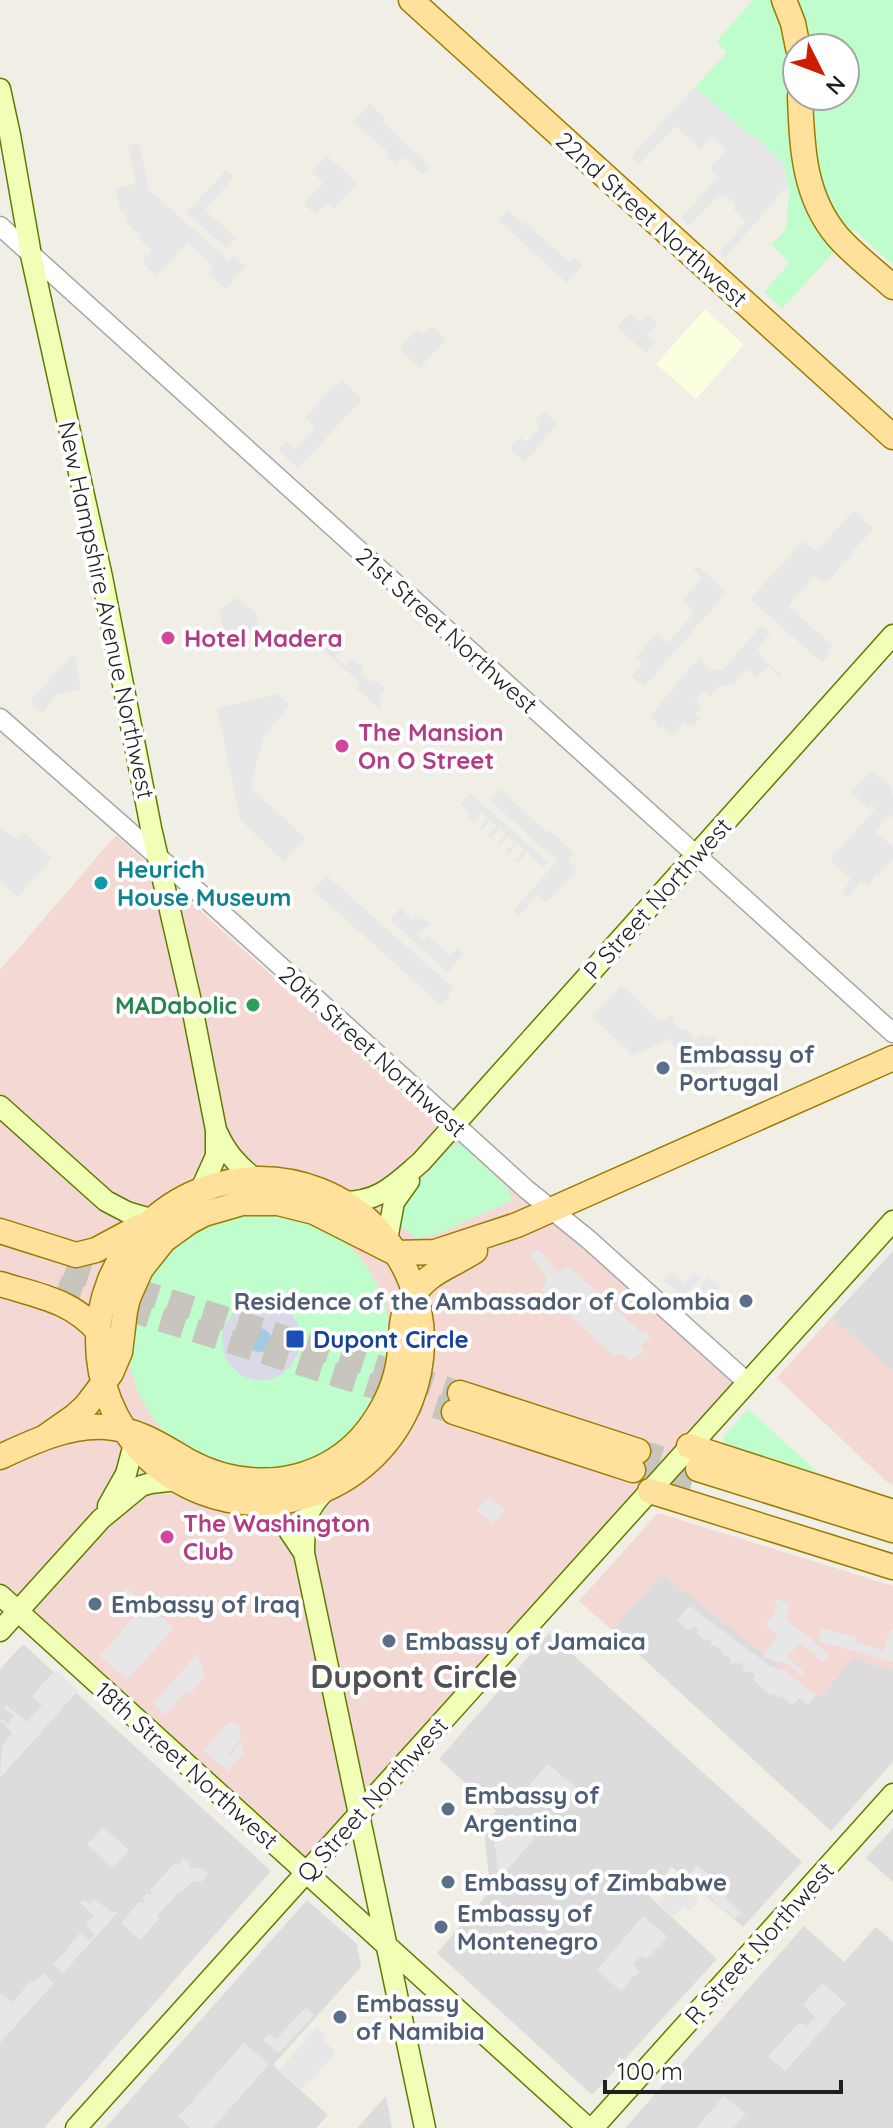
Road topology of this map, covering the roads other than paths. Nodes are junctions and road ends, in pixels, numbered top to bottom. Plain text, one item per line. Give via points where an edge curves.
1 (411, 0) edge
2 (784, 0) edge
3 (795, 32) edge
4 (0, 89) edge
5 (801, 112) edge
6 (0, 226) edge
7 (31, 255) junction
8 (893, 287) edge
9 (893, 437) edge
10 (893, 635) edge
11 (0, 718) edge
12 (696, 855) junction
13 (158, 859) junction
14 (893, 1033) edge
15 (893, 1058) edge
16 (0, 1106) edge
17 (455, 1125) junction
18 (216, 1130) junction
19 (421, 1162) junction
20 (254, 1178) junction
21 (201, 1189) junction
22 (343, 1202) junction
23 (552, 1210) junction
24 (893, 1221) edge
25 (146, 1223) junction
26 (510, 1228) junction
27 (0, 1231) edge
28 (391, 1246) junction
29 (0, 1247) edge
30 (0, 1269) edge
31 (0, 1284) edge
32 (416, 1293) junction
33 (99, 1332) junction
34 (747, 1382) junction
35 (103, 1383) junction
36 (457, 1402) tunnel mouth
37 (45, 1437) junction
38 (129, 1437) junction
39 (689, 1446) junction
40 (0, 1457) edge
41 (635, 1460) tunnel mouth
42 (176, 1480) junction
43 (328, 1488) junction
44 (650, 1491) junction
45 (259, 1502) junction
46 (893, 1512) edge
47 (101, 1519) junction
48 (893, 1530) edge
49 (893, 1552) edge
50 (304, 1553) junction
51 (893, 1567) edge
52 (0, 1595) edge
53 (18, 1611) junction
54 (0, 1631) edge
55 (893, 1794) edge
56 (359, 1813) junction
57 (306, 1874) junction
58 (387, 1947) junction
59 (76, 2128) edge
60 (425, 2128) edge
61 (590, 2128) edge

1 - 9 main road, 22nd Street Northwest
2 - 3 main road
4 - 7 main road, New Hampshire Avenue Northwest
5 - 8 main road via 802,153 821,214 839,238
6 - 7 street, 21st Street Northwest
7 - 12 street, 21st Street Northwest
7 - 13 main road, New Hampshire Avenue Northwest
10 - 12 main road, P Street Northwest
11 - 13 street, 20th Street Northwest
12 - 14 street, 21st Street Northwest
12 - 17 main road, P Street Northwest
13 - 17 street, 20th Street Northwest
13 - 18 main road, New Hampshire Avenue Northwest
15 - 23 main road
16 - 25 main road via 106,1201
17 - 19 main road, P Street Northwest
17 - 23 street, 20th Street Northwest
18 - 20 main road, New Hampshire Avenue Northwest via 228,1153
18 - 21 main road, New Hampshire Avenue Northwest via 216,1156
19 - 22 main road, P Street Northwest via 383,1194
19 - 28 main road, P Street Northwest via 394,1202
20 - 21 main road
20 - 22 main road via 305,1186
21 - 25 main road
22 - 28 main road
23 - 26 main road
23 - 34 street, 20th Street Northwest
24 - 34 main road, Q Street Northwest
25 - 27 main road via 76,1255
25 - 33 main road via 110,1280
26 - 28 main road via 435,1252
26 - 32 main road via 430,1276
28 - 32 main road
28 - 35 main road via 296,1206 262,1201 204,1214 164,1240 141,1269 125,1311 120,1352
29 - 30 main road via 62,1277
31 - 33 main road via 63,1304
32 - 38 main road via 404,1313 399,1361 387,1399 364,1435 327,1465 277,1480 230,1478 160,1443
32 - 43 main road via 422,1357 406,1414 376,1453
33 - 35 main road
34 - 39 main road, Q Street Northwest
35 - 37 main road via 75,1416
35 - 38 main road
36 - 41 main road
37 - 38 main road via 94,1427
37 - 40 main road
38 - 42 main road
38 - 47 main road via 126,1474
39 - 44 main road, Q Street Northwest
39 - 46 main road
42 - 45 main road via 229,1500
42 - 47 main road via 141,1486
43 - 45 main road
43 - 50 main road via 309,1510
44 - 51 main road
44 - 56 main road, Q Street Northwest
45 - 50 main road via 284,1523
47 - 53 main road
48 - 49 main road via 694,1478
50 - 56 main road
52 - 53 main road, 18th Street Northwest
53 - 54 main road
53 - 57 main road, 18th Street Northwest
55 - 61 main road, R Street Northwest
56 - 57 main road, Q Street Northwest
56 - 58 main road
57 - 58 main road, 18th Street Northwest
57 - 59 main road, Q Street Northwest
58 - 60 main road
58 - 61 main road, 18th Street Northwest

